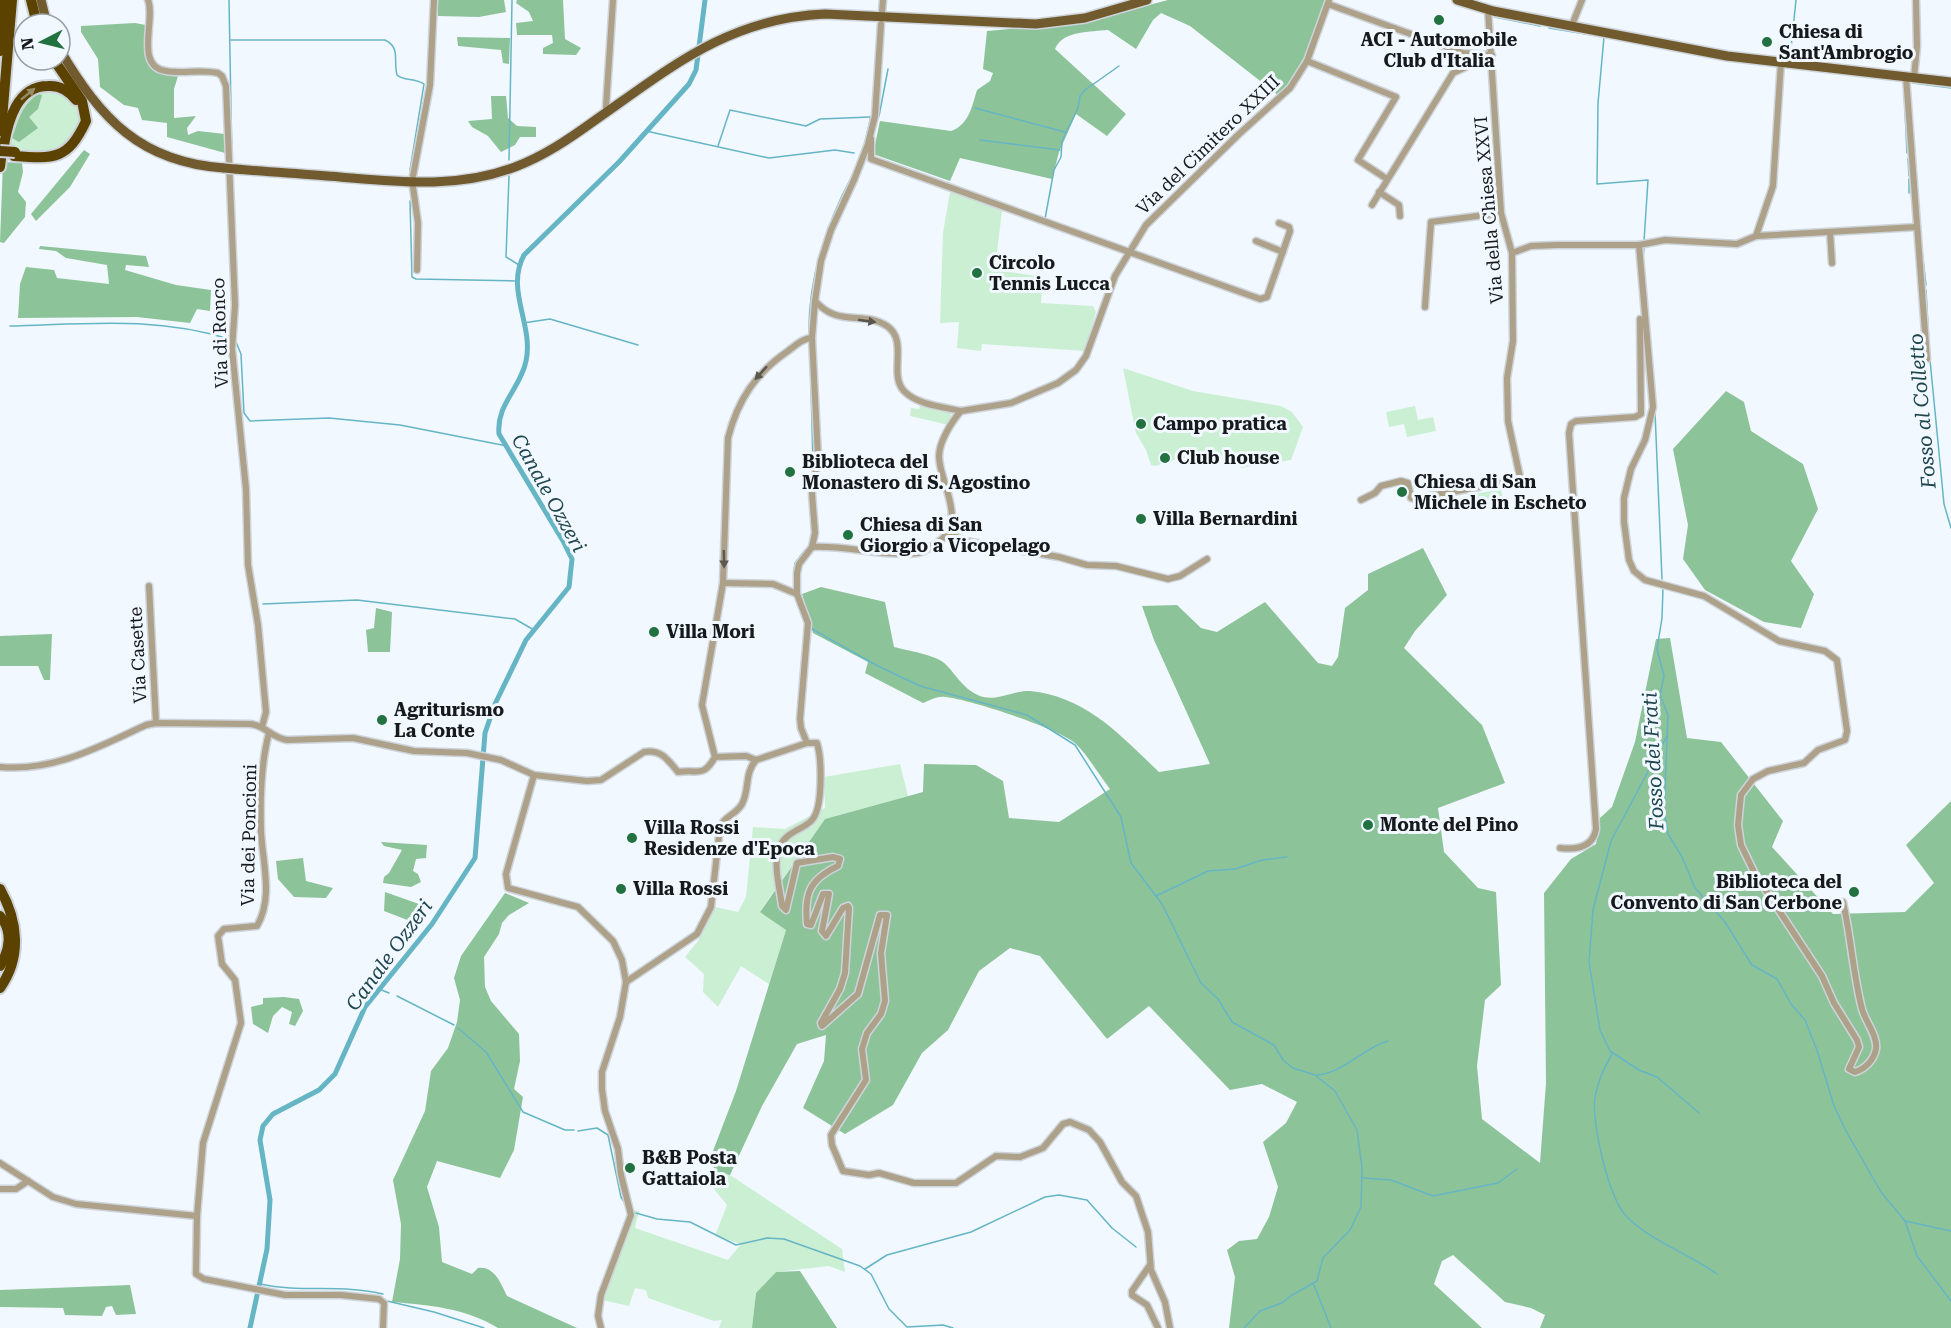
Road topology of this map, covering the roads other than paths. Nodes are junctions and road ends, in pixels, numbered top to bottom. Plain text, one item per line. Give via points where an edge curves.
1 (12, 0) edge
2 (148, 0) edge
3 (434, 0) edge
4 (613, 0) edge
5 (883, 0) edge
6 (1147, 0) edge
7 (1457, 0) edge
8 (1581, 0) edge
9 (1916, 0) edge
10 (1328, 2) edge
11 (4, 5) edge
12 (1488, 10) junction
13 (882, 13) dead end
14 (0, 23) edge
15 (881, 24) dead end
16 (1572, 25) junction
17 (0, 51) edge
18 (1492, 55) junction
19 (1306, 62) junction
20 (1781, 62) junction
21 (72, 67) edge
22 (62, 72) edge
23 (1910, 77) junction
24 (1951, 82) edge
25 (606, 107) dead end
26 (81, 132) junction
27 (870, 137) junction
28 (1, 153) edge
29 (413, 176) dead end
30 (1387, 179) junction
31 (413, 187) dead end
32 (1379, 192) junction
33 (1372, 205) dead end
34 (1501, 213) junction
35 (1400, 216) dead end
36 (1279, 224) dead end
37 (1917, 227) junction
38 (1830, 232) junction
39 (1756, 236) junction
40 (1256, 241) dead end
41 (1639, 245) junction
42 (1129, 252) junction
43 (1283, 252) junction
44 (1512, 253) junction
45 (1832, 263) dead end
46 (1640, 268) junction
47 (417, 270) dead end
48 (815, 301) junction
49 (1425, 307) dead end
50 (810, 338) junction
51 (1927, 359) dead end
52 (961, 411) junction
53 (1361, 500) dead end
54 (948, 532) junction
55 (812, 547) junction
56 (1208, 559) dead end
57 (723, 583) junction
58 (149, 586) dead end
59 (797, 594) junction
60 (156, 723) junction
61 (262, 727) junction
62 (269, 733) junction
63 (807, 743) junction
64 (715, 756) junction
65 (756, 760) junction
66 (0, 767) edge
67 (534, 776) junction
68 (1560, 848) dead end
69 (0, 889) edge
70 (1843, 902) dead end
71 (0, 916) edge
72 (0, 966) edge
73 (626, 982) junction
74 (0, 988) edge
75 (0, 1163) edge
76 (28, 1181) junction
77 (0, 1189) edge
78 (197, 1216) junction
79 (1150, 1265) junction
80 (383, 1328) edge
81 (601, 1328) edge
82 (1158, 1328) edge
83 (1170, 1328) edge

1 - 28 highway
2 - 61 street, Via di Ronco via 148,53 154,65 168,71 218,73 226,86 235,305 232,349 246,489 248,565 266,712
3 - 29 street via 430,85
4 - 25 street
5 - 13 street
6 - 21 main road, bridge via 1096,15 1042,24 839,14 803,15 750,26 718,39 524,164 488,176 424,183 224,168 175,160 137,142 100,108
7 - 12 main road
8 - 16 street
9 - 23 street via 1917,46
10 - 18 street via 1463,53
10 - 19 street, Via del Cimitero XXIII
11 - 14 highway
11 - 17 highway
12 - 16 main road
12 - 18 street, Via della Chiesa XXVI
15 - 27 street
16 - 20 main road via 1727,56
18 - 30 street via 1454,73
18 - 34 street, Via della Chiesa XXVI
19 - 30 street via 1396,97 1358,160
19 - 42 street, Via del Cimitero XXIII via 1276,103 1146,225
20 - 23 main road
20 - 39 street via 1773,186
22 - 26 highway via 85,106 86,121
23 - 24 main road
23 - 37 street
26 - 28 highway, bridge via 65,151 48,155
28 -> 26 highway via 16,106 27,93 41,86 56,86 74,97 81,110
27 - 42 street via 871,159
27 - 48 street via 831,230
30 - 32 street
31 - 47 street via 418,223
32 - 33 street
32 - 35 street via 1400,205
34 - 44 street, Via della Chiesa XXVI
34 - 49 street via 1431,222
36 - 43 street via 1290,229
37 - 38 street
37 - 51 street
38 - 39 street
38 - 45 street
39 - 41 street via 1737,243 1665,240
40 - 43 street
41 - 44 street via 1531,246
41 - 46 street
42 - 43 street via 1260,299 1268,297
42 - 52 street, Via del Cimitero XXIII via 1115,276 1086,356 1076,370 1058,383 1011,403
44 - 53 street, Via della Chiesa XXVI via 1513,341 1507,378 1508,421 1520,477 1414,499 1408,483 1401,481 1381,486
46 - 68 street via 1641,414 1576,421 1569,433 1596,829 1586,846
46 - 70 street via 1653,407 1648,433 1631,469 1624,498 1623,522 1634,571 1645,580 1704,596 1779,641 1825,651 1840,666 1845,740 1818,750 1804,764 1768,771 1748,783 1741,795 1738,836 1755,874 1822,976 1857,1040 1859,1047 1849,1069 1855,1072 1863,1070 1876,1049 1860,1003
48 - 50 street
48 -> 52 street via 832,315 875,321 890,328 897,340 900,383 905,392
50 - 55 street via 818,457 812,493
50 -> 57 street via 761,370 731,424 725,474
52 - 54 street via 939,451 951,509
54 - 55 street via 938,543 918,553
54 - 56 street via 965,541 1059,556 1087,565 1116,566 1168,579
55 - 59 street via 799,564
57 - 59 street via 773,584
57 - 64 street via 702,705
58 - 60 street, Via Casette
59 - 63 street via 808,623 800,718
60 - 61 street
60 - 66 street via 84,754 35,767
61 - 62 street
62 - 67 street via 287,740 353,738 414,751 467,753 496,759
62 - 78 street, Via dei Poncioni via 262,799 261,832 267,874 263,912 257,926 224,929 218,936 222,964 235,980 241,1023 203,1143
63 - 65 street
63 - 79 street via 817,743 818,747 819,810 813,819 787,836 777,855 782,906 786,910 797,863 840,859 838,866 814,880 807,907 807,924 811,925 823,894 829,894 822,931 826,936 843,908 848,906 850,911 845,973 822,1026 858,994 880,915 887,915 881,953 885,1001 862,1049 866,1080 831,1135 843,1171 879,1173 914,1183 956,1183 996,1156 1020,1157 1042,1148 1063,1124 1079,1125 1100,1142 1122,1182 1136,1196 1148,1232
64 - 65 street via 746,756
64 - 67 street via 709,768 701,772 678,772 660,752 651,751 593,782
65 - 73 street via 750,767 740,808 726,816 720,827 711,907 697,934
67 - 73 street via 506,874 508,888 578,907 613,941
69 - 74 highway via 12,916 16,941 10,971
71 - 72 highway via 9,936
73 - 81 street via 620,1017 602,1072 602,1089 631,1215 602,1295 598,1316
75 - 76 street
76 - 77 street via 16,1189
76 - 78 street via 52,1197 76,1204
78 - 80 street via 196,1274 204,1279 285,1295 379,1299 384,1303
79 - 82 street via 1132,1295 1148,1305
79 - 83 street via 1165,1302

